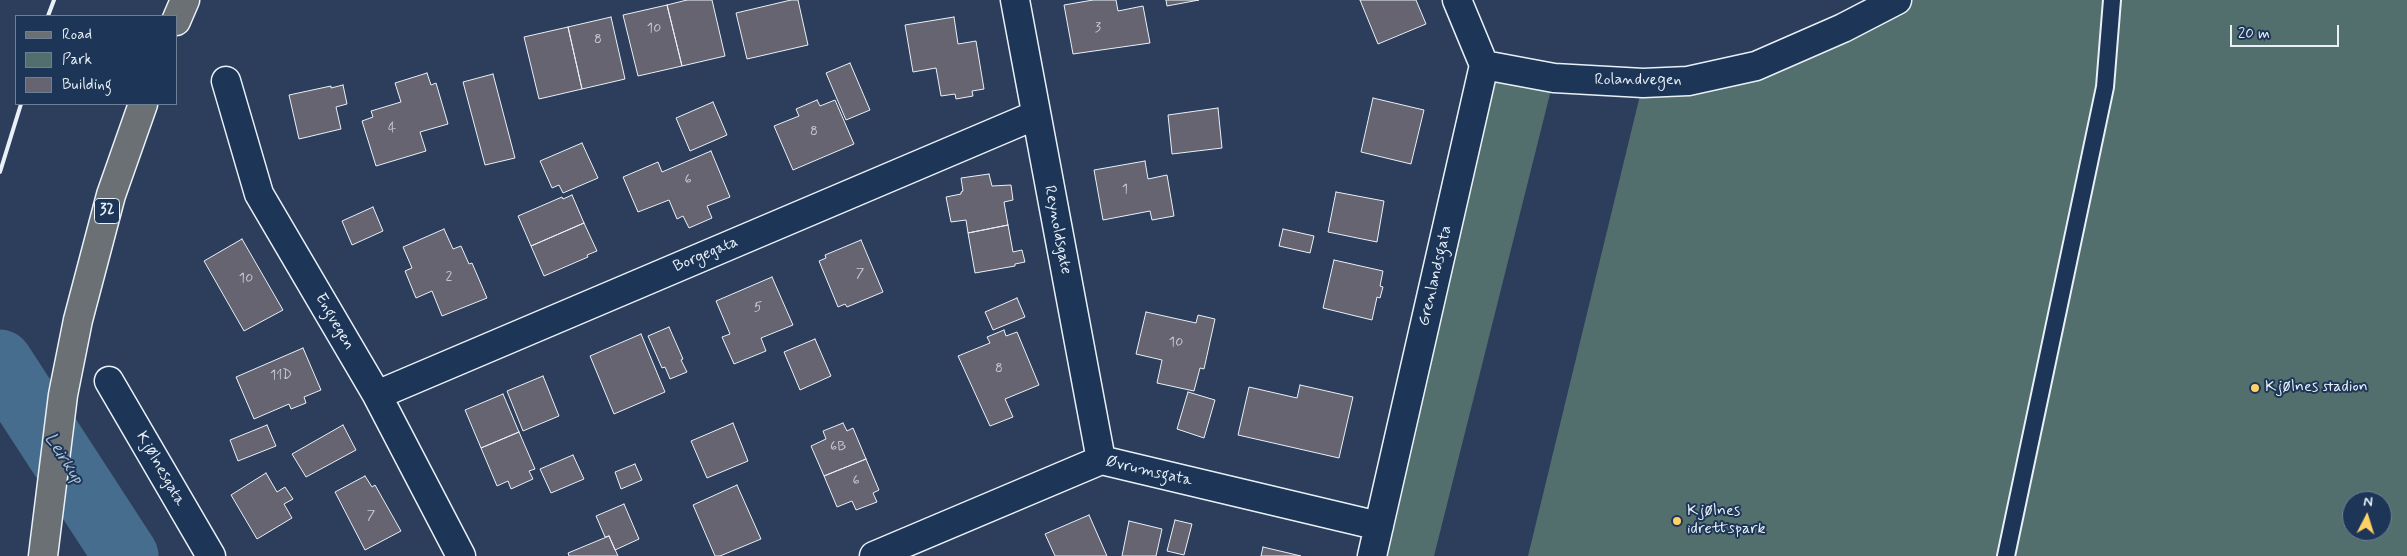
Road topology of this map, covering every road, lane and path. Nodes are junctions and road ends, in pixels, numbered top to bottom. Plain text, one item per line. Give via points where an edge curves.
1 (185, 0) edge
2 (1015, 0) edge
3 (1457, 0) edge
4 (1896, 0) edge
5 (2112, 0) edge
6 (178, 16) edge
7 (1484, 65) junction
8 (226, 81) dead end
9 (142, 105) edge
10 (1036, 115) junction
11 (109, 381) dead end
12 (377, 395) junction
13 (1100, 460) junction
14 (1379, 526) junction
15 (43, 556) edge
16 (211, 556) edge
17 (461, 556) edge
18 (874, 556) edge
19 (1372, 556) edge
20 (2006, 556) edge

1 - 6 main road
2 - 10 street, Reynoldsgate
3 - 7 street
4 - 7 street, Rolandvegen via 1843,28 1756,66 1688,81 1643,83 1554,78
5 - 20 lane via 2105,87
7 - 14 street, Grenlandsgata
8 - 12 street, Engvegen via 260,194
9 - 15 main road, 32 via 111,195 78,320 63,395
10 - 12 street, Borgegata
10 - 13 street, Reynoldsgate
11 - 16 street, Kjølnesgata
12 - 17 street, Engvegen
13 - 14 street, Øvrumsgata
13 - 18 street, Øvrumsgata
14 - 19 street, Grenlandsgata

